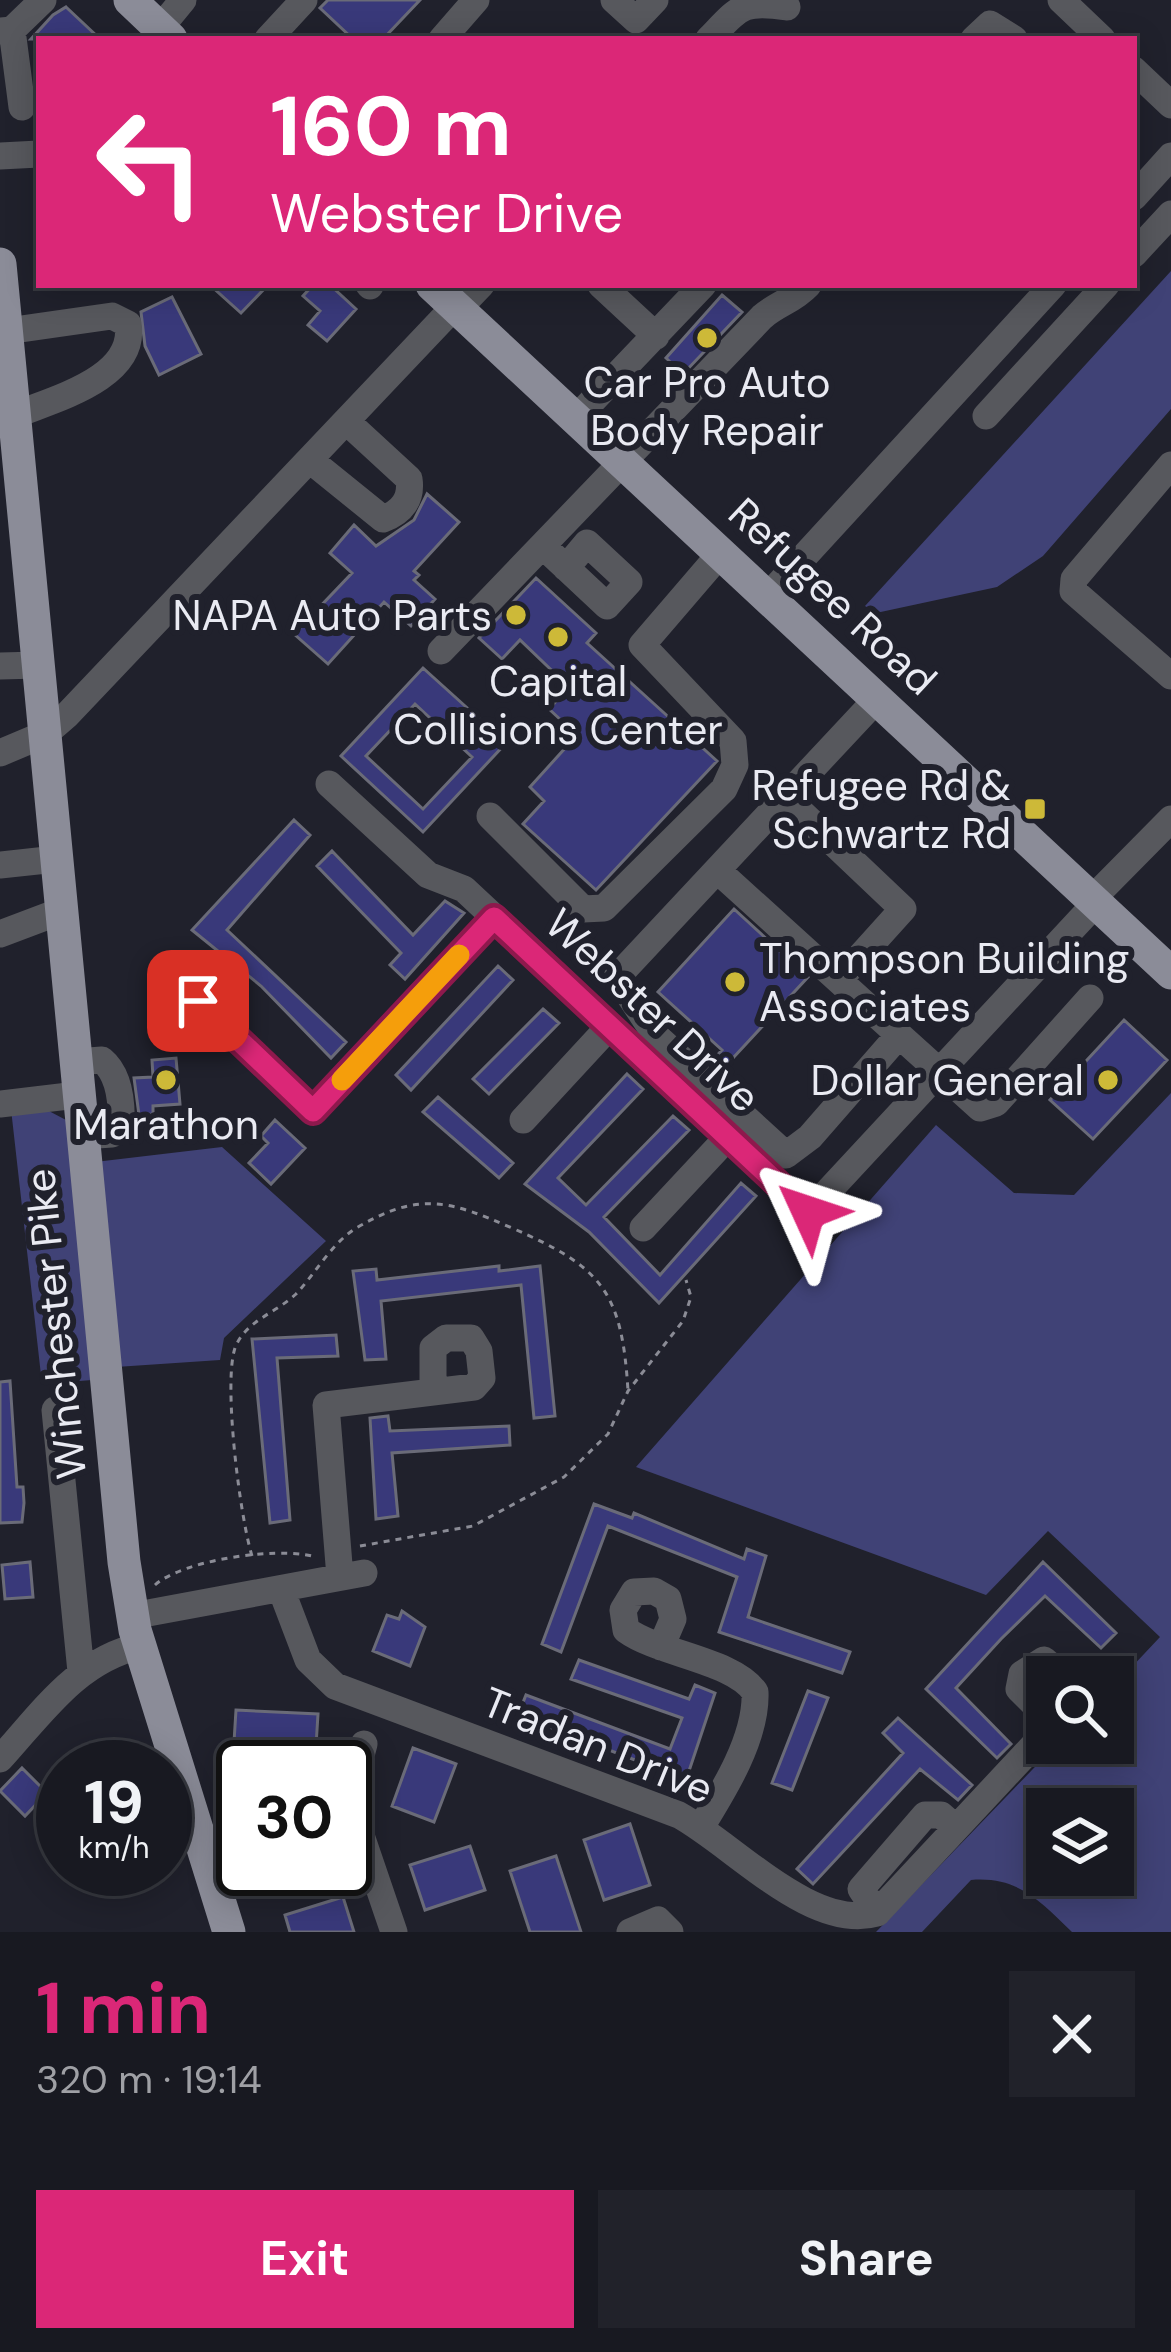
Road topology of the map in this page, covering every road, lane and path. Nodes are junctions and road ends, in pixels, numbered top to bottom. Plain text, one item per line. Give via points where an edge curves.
1 (43, 0) edge
2 (183, 0) edge
3 (476, 0) edge
4 (614, 0) edge
5 (655, 0) edge
6 (1061, 0) edge
7 (788, 7) dead end
8 (148, 25) edge
9 (6, 30) edge
10 (445, 36) edge
11 (713, 36) edge
12 (977, 36) edge
13 (1009, 36) edge
14 (1099, 36) edge
15 (36, 56) edge
16 (1137, 73) edge
17 (1171, 105) edge
18 (22, 106) dead end
19 (0, 156) edge
20 (1171, 156) edge
21 (36, 157) edge
22 (1137, 194) edge
23 (1171, 214) edge
24 (1137, 251) edge
25 (0, 264) edge
26 (604, 288) edge
27 (805, 288) edge
28 (1050, 288) edge
29 (1103, 288) edge
30 (696, 293) edge
31 (770, 295) edge
32 (456, 296) edge
33 (4, 315) edge
34 (656, 336) junction
35 (14, 415) junction
36 (986, 416) dead end
37 (576, 418) junction
38 (346, 421) junction
39 (310, 460) junction
40 (623, 462) junction
41 (1171, 465) edge
42 (10, 484) edge
43 (544, 547) junction
44 (721, 553) junction
45 (566, 568) dead end
46 (768, 596) junction
47 (441, 651) dead end
48 (38, 665) junction
49 (0, 666) edge
50 (1171, 676) edge
51 (878, 699) junction
52 (44, 734) junction
53 (0, 753) edge
54 (329, 784) dead end
55 (785, 797) junction
56 (490, 816) dead end
57 (1171, 819) edge
58 (56, 859) junction
59 (0, 866) edge
60 (717, 870) junction
61 (1094, 901) junction
62 (61, 911) junction
63 (494, 918) junction
64 (0, 934) edge
65 (1171, 973) edge
66 (169, 974) dead end
67 (839, 980) junction
68 (1090, 998) dead end
69 (609, 1027) junction
70 (899, 1035) junction
71 (941, 1069) junction
72 (76, 1078) junction
73 (0, 1103) edge
74 (523, 1120) dead end
75 (728, 1138) junction
76 (643, 1228) dead end
77 (686, 1280) dead end
78 (433, 1390) dead end
79 (628, 1391) junction
80 (55, 1411) dead end
81 (252, 1556) junction
82 (347, 1570) junction
83 (281, 1589) junction
84 (136, 1631) junction
85 (661, 1647) dead end
86 (81, 1672) junction
87 (1026, 1753) edge
88 (0, 1759) edge
89 (700, 1827) junction
90 (216, 1837) edge
91 (200, 1843) junction
92 (372, 1870) edge
93 (229, 1932) edge
94 (394, 1932) edge
95 (630, 1932) edge
96 (670, 1932) edge

1 - 9 street
2 - 8 street
3 - 10 street
4 - 5 street via 636,20
6 - 14 street
7 - 11 street via 754,1
9 - 15 street
9 - 18 street
12 - 13 street via 990,24
16 - 17 street
19 - 21 street
20 - 22 street
23 - 24 street
25 - 33 main road, Winchester Pike
26 - 34 street
27 - 31 street via 792,302
28 - 46 street
29 - 36 street
30 - 34 street
31 - 40 street
32 - 37 main road, Refugee Road
32 - 38 street
33 - 35 main road, Winchester Pike
33 - 35 street via 112,316 128,324 130,340 127,353 84,387
34 - 37 street
35 - 42 main road, Winchester Pike
37 - 40 main road, Refugee Road
38 - 39 street
38 - 39 street via 409,479 396,514 383,520 370,512
39 - 52 street
40 - 43 street
40 - 44 main road, Refugee Road
41 - 50 street via 1074,579 1073,591
42 - 48 main road, Winchester Pike
43 - 45 street
43 - 47 street
44 - 46 main road, Refugee Road
44 - 56 street via 642,645 733,741 735,765 724,789 604,908 583,909
46 - 51 main road, Refugee Road
48 - 49 street
48 - 52 main road, Winchester Pike
51 - 55 street
51 - 61 main road, Refugee Road
52 - 53 street
52 - 58 main road, Winchester Pike
54 - 63 street, Webster Drive via 428,875 464,889
55 - 60 street
55 - 67 street via 903,909
57 - 61 street
58 - 59 street
58 - 62 main road, Winchester Pike
60 - 67 street
60 - 70 street via 617,977 657,1037 786,1156
61 - 65 main road, Refugee Road
61 - 71 street
62 - 64 street
62 - 72 main road, Winchester Pike
63 - 66 street, Webster Drive via 313,1111
63 - 69 street, Webster Drive
67 - 70 street
68 - 71 street via 996,1103 980,1108
69 - 74 street
69 - 75 street, Webster Drive
70 - 71 street
71 - 75 street, Webster Drive via 808,1212
72 - 73 street
72 - 84 main road, Winchester Pike
75 - 76 street
77 - 79 path via 692,1297 682,1321
78 - 82 street via 326,1405
79 - 81 path via 611,1304 574,1255 452,1202 378,1218 343,1239 236,1346 234,1414
79 - 82 path via 594,1450 534,1498 473,1526 363,1545
80 - 86 street
81 - 82 path via 294,1552
81 - 84 path via 167,1575
82 - 83 street
83 - 84 street
83 - 89 street, Tradan Drive via 308,1660 335,1685
84 - 86 street
84 - 91 main road, Winchester Pike
85 - 89 street via 741,1677 755,1692 724,1791
86 - 88 street
87 - 89 street, Tradan Drive via 855,1929 812,1925
90 - 91 street
91 - 93 main road, Winchester Pike
92 - 94 street
95 - 96 street via 658,1920

